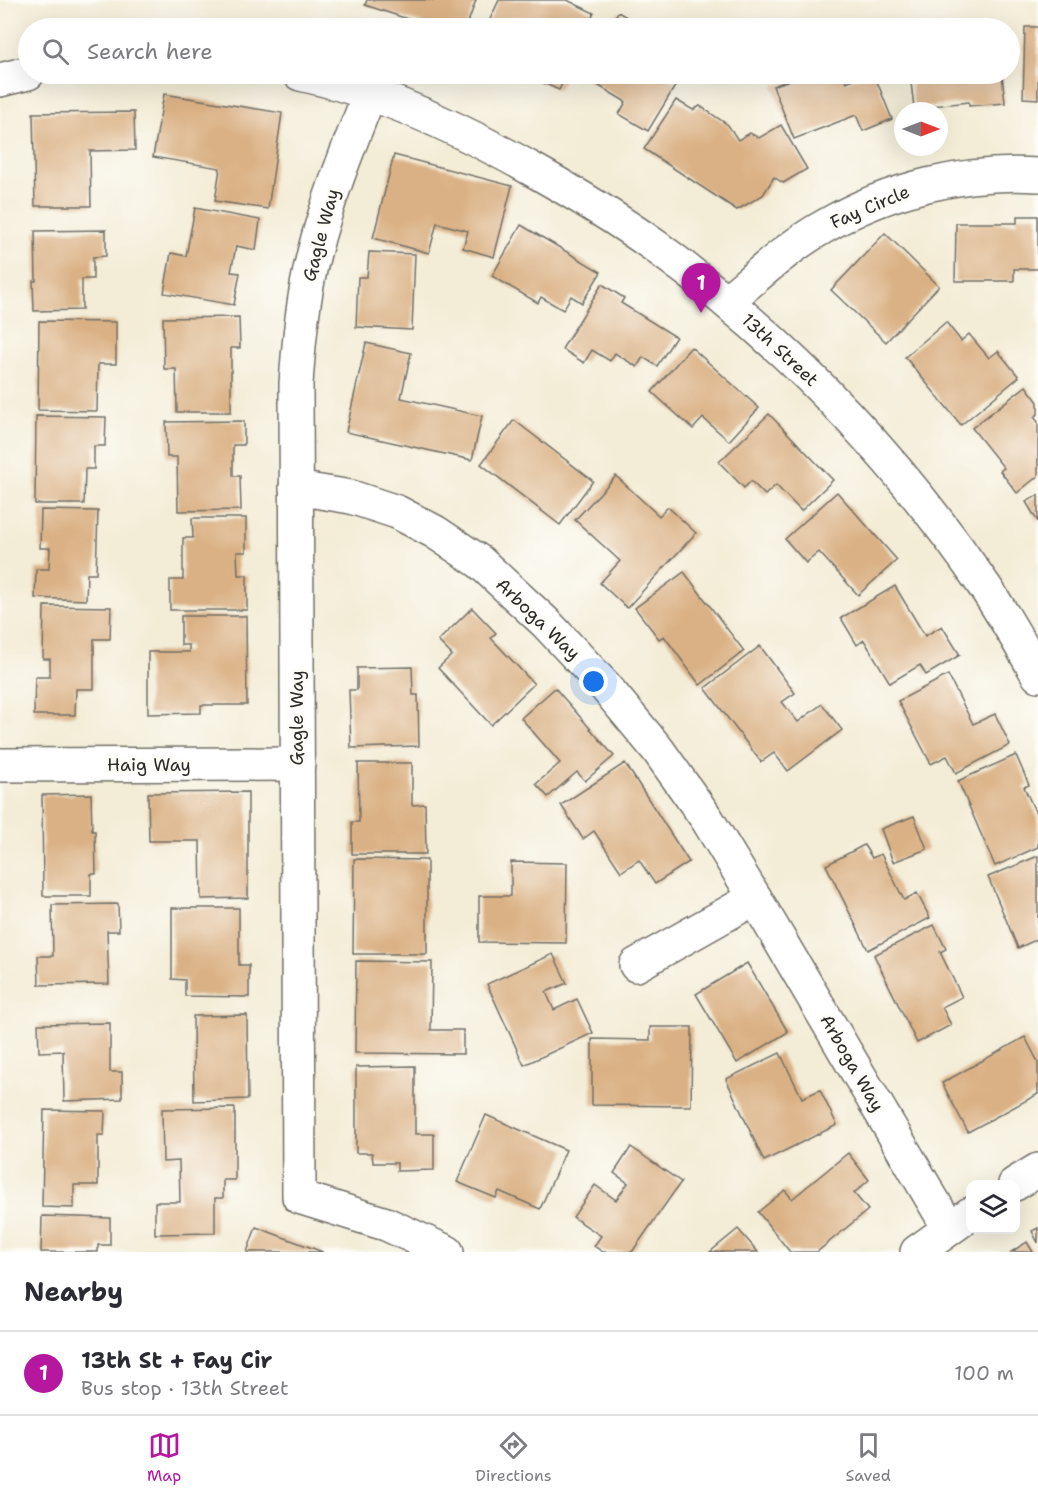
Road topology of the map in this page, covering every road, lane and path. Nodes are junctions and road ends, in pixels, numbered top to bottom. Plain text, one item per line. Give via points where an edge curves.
1 (18, 76) edge
2 (0, 80) edge
3 (337, 84) edge
4 (370, 93) junction
5 (1038, 175) edge
6 (727, 302) junction
7 (296, 488) junction
8 (1038, 674) edge
9 (298, 764) junction
10 (0, 765) edge
11 (755, 898) junction
12 (636, 965) dead end
13 (1038, 1170) edge
14 (1020, 1182) edge
15 (960, 1221) edge
16 (447, 1252) edge
17 (917, 1252) edge

1 - 2 street
3 - 4 street, 13th Street
4 - 6 street, 13th Street via 499,151 578,196 654,246
4 - 7 street, Gagle Way via 333,186 313,254 296,384
5 - 6 street, Fay Circle via 973,177 928,184 879,200 826,225
6 - 8 street, 13th Street via 811,377 874,444 986,588
7 - 9 street, Gagle Way
7 - 11 street, Arboga Way via 351,497 397,512 480,562 604,684 707,819
9 - 10 street, Haig Way
9 - 16 street, Gagle Way via 299,1197 386,1224
11 - 12 street
11 - 15 street, Arboga Way
13 - 14 street
15 - 17 street

